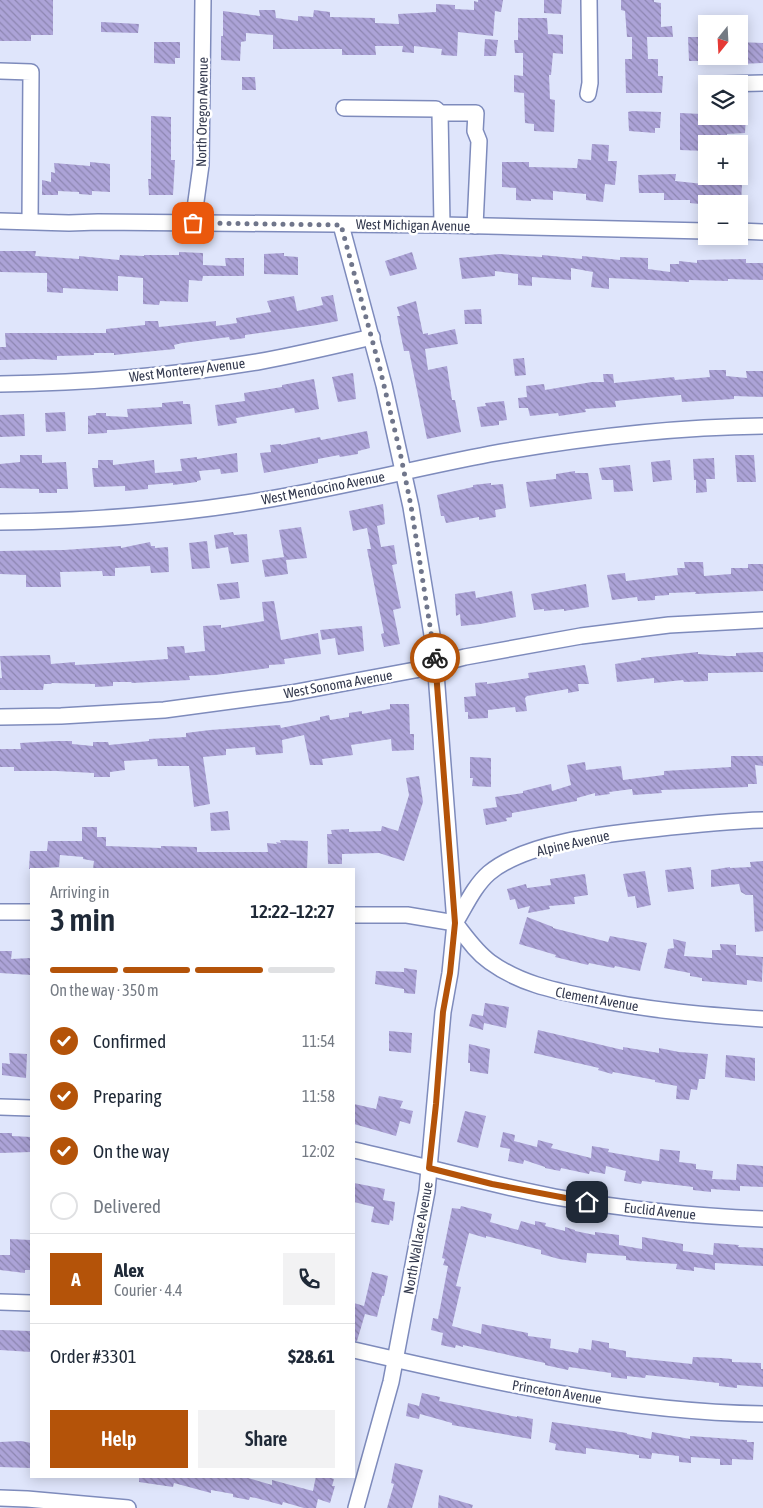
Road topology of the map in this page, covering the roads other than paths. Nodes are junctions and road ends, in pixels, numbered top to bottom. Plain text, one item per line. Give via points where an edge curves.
1 (202, 0) edge
2 (589, 0) edge
3 (0, 71) edge
4 (763, 82) edge
5 (748, 83) edge
6 (588, 94) dead end
7 (344, 108) dead end
8 (440, 113) junction
9 (0, 221) edge
10 (30, 221) junction
11 (193, 223) junction
12 (341, 225) junction
13 (442, 225) junction
14 (475, 226) junction
15 (698, 231) edge
16 (748, 231) edge
17 (763, 232) edge
18 (372, 337) junction
19 (0, 384) edge
20 (763, 426) edge
21 (404, 473) junction
22 (0, 522) edge
23 (763, 620) edge
24 (435, 664) junction
25 (0, 717) edge
26 (763, 820) edge
27 (0, 912) edge
28 (30, 912) edge
29 (355, 915) edge
30 (455, 923) junction
31 (763, 1019) edge
32 (0, 1107) edge
33 (30, 1108) edge
34 (355, 1150) edge
35 (429, 1168) junction
36 (763, 1219) edge
37 (0, 1302) edge
38 (30, 1303) edge
39 (355, 1350) edge
40 (395, 1359) junction
41 (763, 1414) edge
42 (0, 1498) edge
43 (128, 1508) edge
44 (356, 1508) edge

1 - 11 street, North Oregon Avenue via 201,165
2 - 6 street
3 - 10 street via 31,72
4 - 5 street
7 - 8 street via 436,109
8 - 13 street
8 - 14 street via 476,113 475,131 479,141
9 - 10 street, West Michigan Avenue
10 - 11 street, West Michigan Avenue
11 - 12 street, West Michigan Avenue
12 - 13 street, West Michigan Avenue
12 - 18 street, North Wallace Avenue
13 - 14 street, West Michigan Avenue
14 - 15 street, West Michigan Avenue
16 - 17 street
18 - 19 street, West Monterey Avenue via 258,362 164,375
18 - 21 street, North Wallace Avenue
20 - 21 street, West Mendocino Avenue via 607,436 490,454
21 - 22 street, West Mendocino Avenue via 241,504 151,516
21 - 24 street, North Wallace Avenue
23 - 24 street, West Sonoma Avenue via 669,625 581,636
24 - 25 street, West Sonoma Avenue via 290,693 164,710
24 - 30 street, North Wallace Avenue
26 - 30 street, Alpine Avenue via 616,833 530,852 502,864 489,874
27 - 28 street
29 - 30 street via 407,916
30 - 31 street, Clement Avenue via 490,962 547,989 607,1002
30 - 35 street, North Wallace Avenue via 443,1012
32 - 33 street
34 - 35 street, Euclid Avenue
35 - 36 street, Euclid Avenue via 604,1205
35 - 40 street, North Wallace Avenue
37 - 38 street
39 - 40 street, Princeton Avenue
40 - 41 street, Princeton Avenue via 562,1395
40 - 44 street, North Wallace Avenue
42 - 43 street

